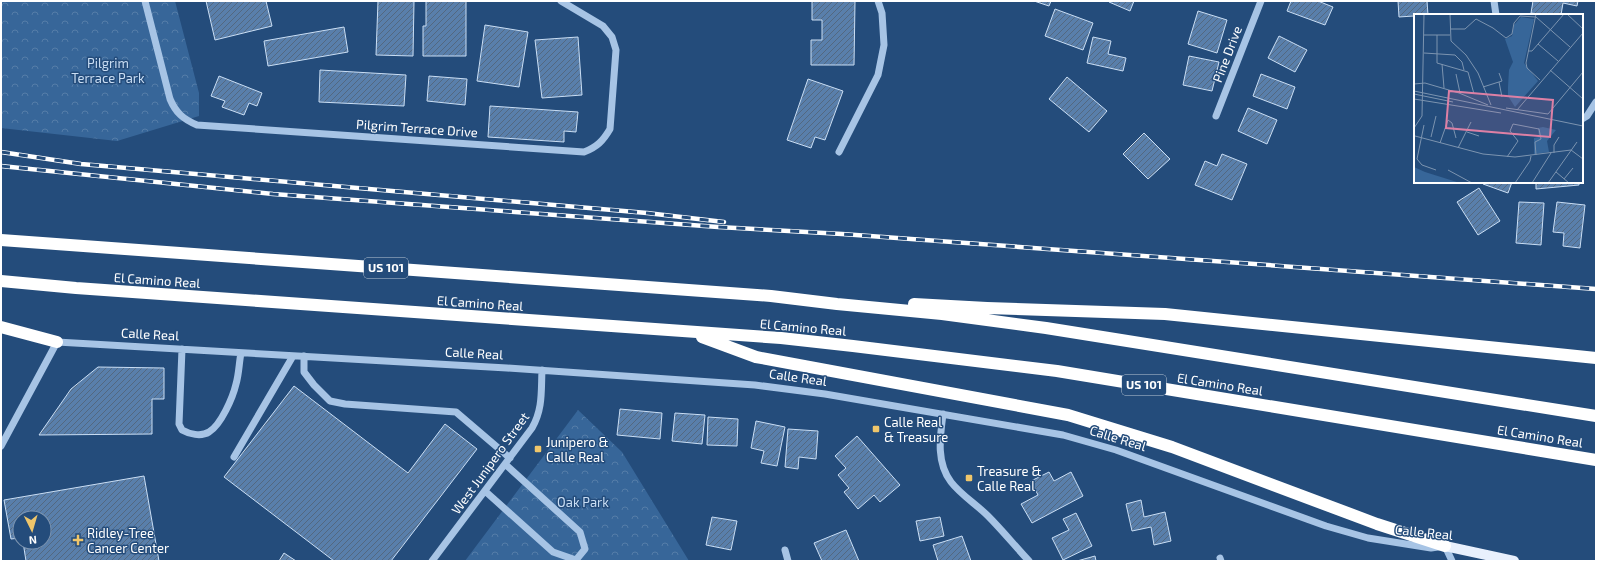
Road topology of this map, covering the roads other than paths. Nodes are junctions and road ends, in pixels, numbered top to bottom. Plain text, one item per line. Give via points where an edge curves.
1 (145, 1) edge
2 (561, 1) edge
3 (878, 1) edge
4 (1261, 1) edge
5 (1494, 1) edge
6 (1496, 14) edge
7 (1596, 102) edge
8 (1216, 116) dead end
9 (1583, 118) edge
10 (839, 152) dead end
11 (1, 240) edge
12 (1, 282) edge
13 (771, 296) junction
14 (1, 327) edge
15 (690, 332) junction
16 (57, 342) junction
17 (182, 349) junction
18 (241, 353) junction
19 (294, 356) junction
20 (304, 356) junction
21 (1596, 358) edge
22 (542, 370) junction
23 (943, 414) junction
24 (1596, 416) edge
25 (1, 446) edge
26 (234, 457) dead end
27 (510, 458) junction
28 (1596, 460) edge
29 (505, 464) junction
30 (485, 491) junction
31 (1445, 546) junction
32 (785, 550) dead end
33 (432, 561) edge
34 (575, 561) edge
35 (788, 561) edge
36 (1029, 561) edge
37 (1452, 561) edge
38 (1514, 561) edge

1 - 2 street, Pilgrim Terrace Drive via 170,99 176,111 185,120 197,125 584,152 595,148 604,140 610,129 616,50 612,37 603,26
3 - 10 street via 882,13 884,45 878,75
4 - 8 street, Pine Drive
5 - 6 street
7 - 9 street
11 - 13 highway, El Camino Real / US 101
12 - 15 highway, El Camino Real / US 101
13 - 21 highway via 987,308 1165,314
13 - 24 highway, El Camino Real / US 101 via 1046,328
14 - 16 highway
15 - 28 highway, El Camino Real / US 101 via 781,338 1057,371
15 - 31 highway via 756,357 1068,415 1172,447 1377,524
16 - 17 street, Calle Real
16 - 25 street
17 - 18 street, Calle Real
17 - 18 street via 179,424 182,430 192,434 210,432 229,405 236,385
18 - 19 street, Calle Real
19 - 20 street, Calle Real
19 - 26 street
20 - 22 street, Calle Real
20 - 27 street via 304,372 330,401 456,412
22 - 23 street, Calle Real via 755,385
22 - 27 street, West Junipero Street via 539,417
23 - 31 street, Calle Real via 1063,435 1116,450 1368,538 1431,548
23 - 36 street via 939,441 946,473 952,483 988,516
27 - 29 street, West Junipero Street
29 - 30 street, West Junipero Street
29 - 34 street via 580,532 585,549
30 - 33 street, West Junipero Street
30 - 34 street via 553,552
31 - 37 street
31 - 38 main road, Calle Real
32 - 35 street

